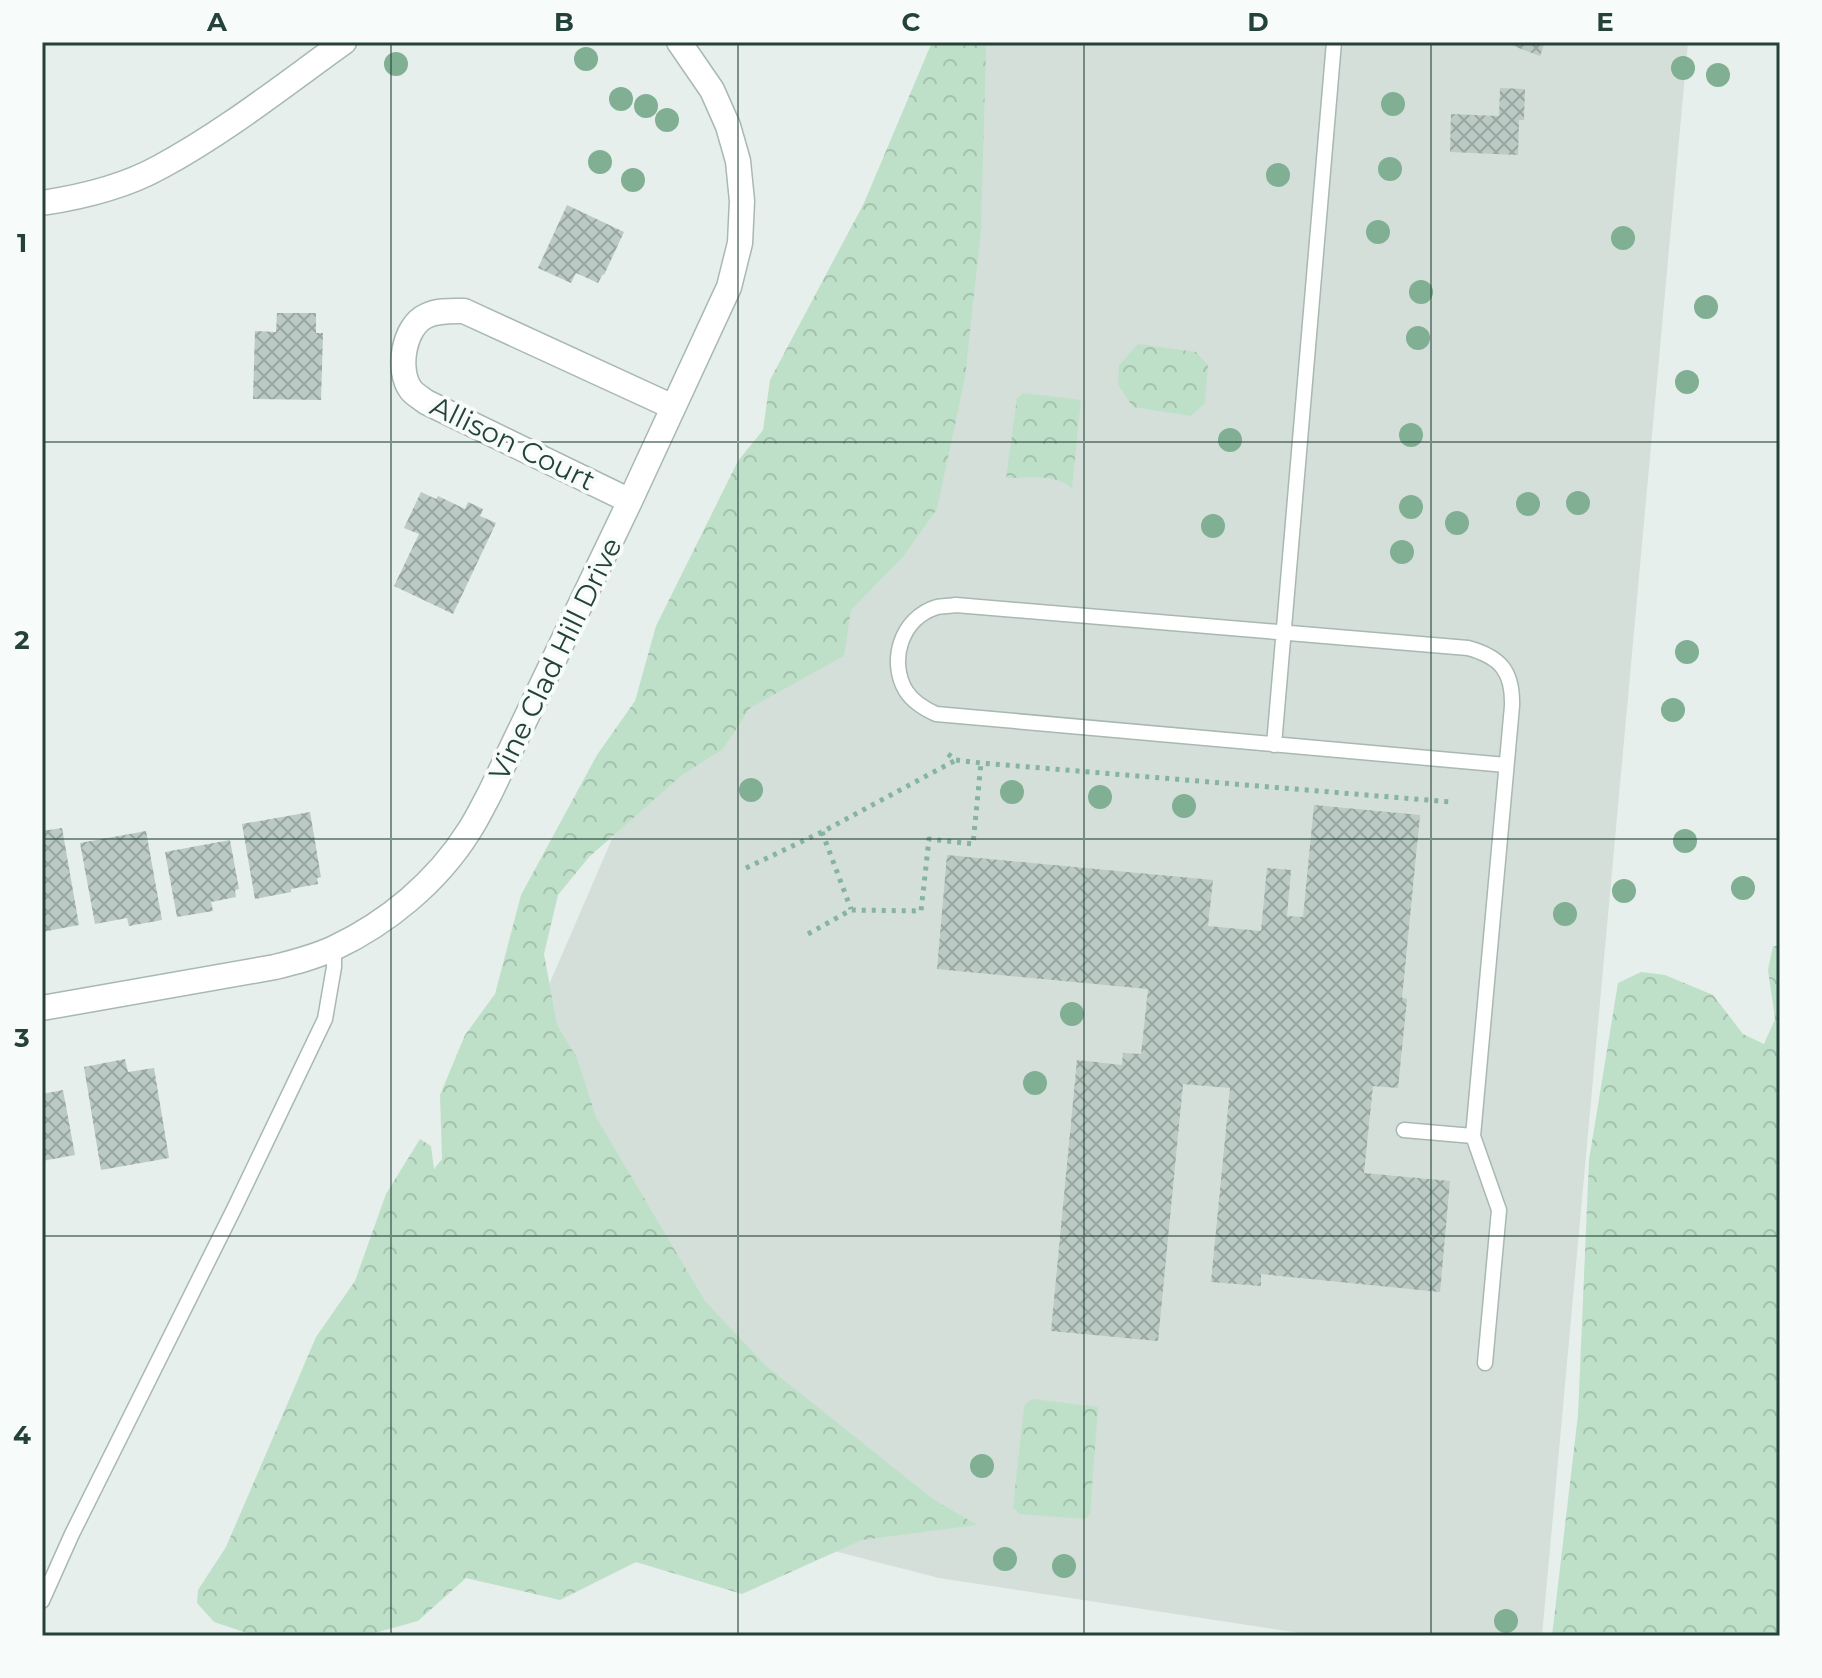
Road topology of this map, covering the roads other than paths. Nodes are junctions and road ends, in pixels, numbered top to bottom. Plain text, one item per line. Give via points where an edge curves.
1 (344, 42) edge
2 (679, 42) edge
3 (1334, 42) edge
4 (42, 203) edge
5 (673, 407) junction
6 (630, 501) junction
7 (1284, 633) junction
8 (1274, 745) junction
9 (1506, 765) junction
10 (334, 948) junction
11 (42, 1008) edge
12 (1404, 1130) dead end
13 (1473, 1136) junction
14 (1485, 1363) dead end
15 (42, 1601) edge

1 - 4 street via 158,169 108,189
2 - 5 street, Vine Clad Hill Drive via 712,90 728,126 742,201 740,243 729,287
3 - 7 lane
5 - 6 street, Vine Clad Hill Drive
5 - 6 street, Allison Court via 464,311 425,316 410,332 403,371 410,389 426,402
6 - 10 street, Vine Clad Hill Drive via 468,832 415,894
7 - 8 lane
7 - 8 lane via 956,605 936,607 916,618 898,652 899,675 908,694 936,714
7 - 9 lane via 1484,652 1498,661 1512,689
8 - 9 lane
9 - 13 lane
10 - 11 street, Vine Clad Hill Drive via 275,967
10 - 15 lane via 325,1019
12 - 13 lane
13 - 14 lane via 1499,1210

